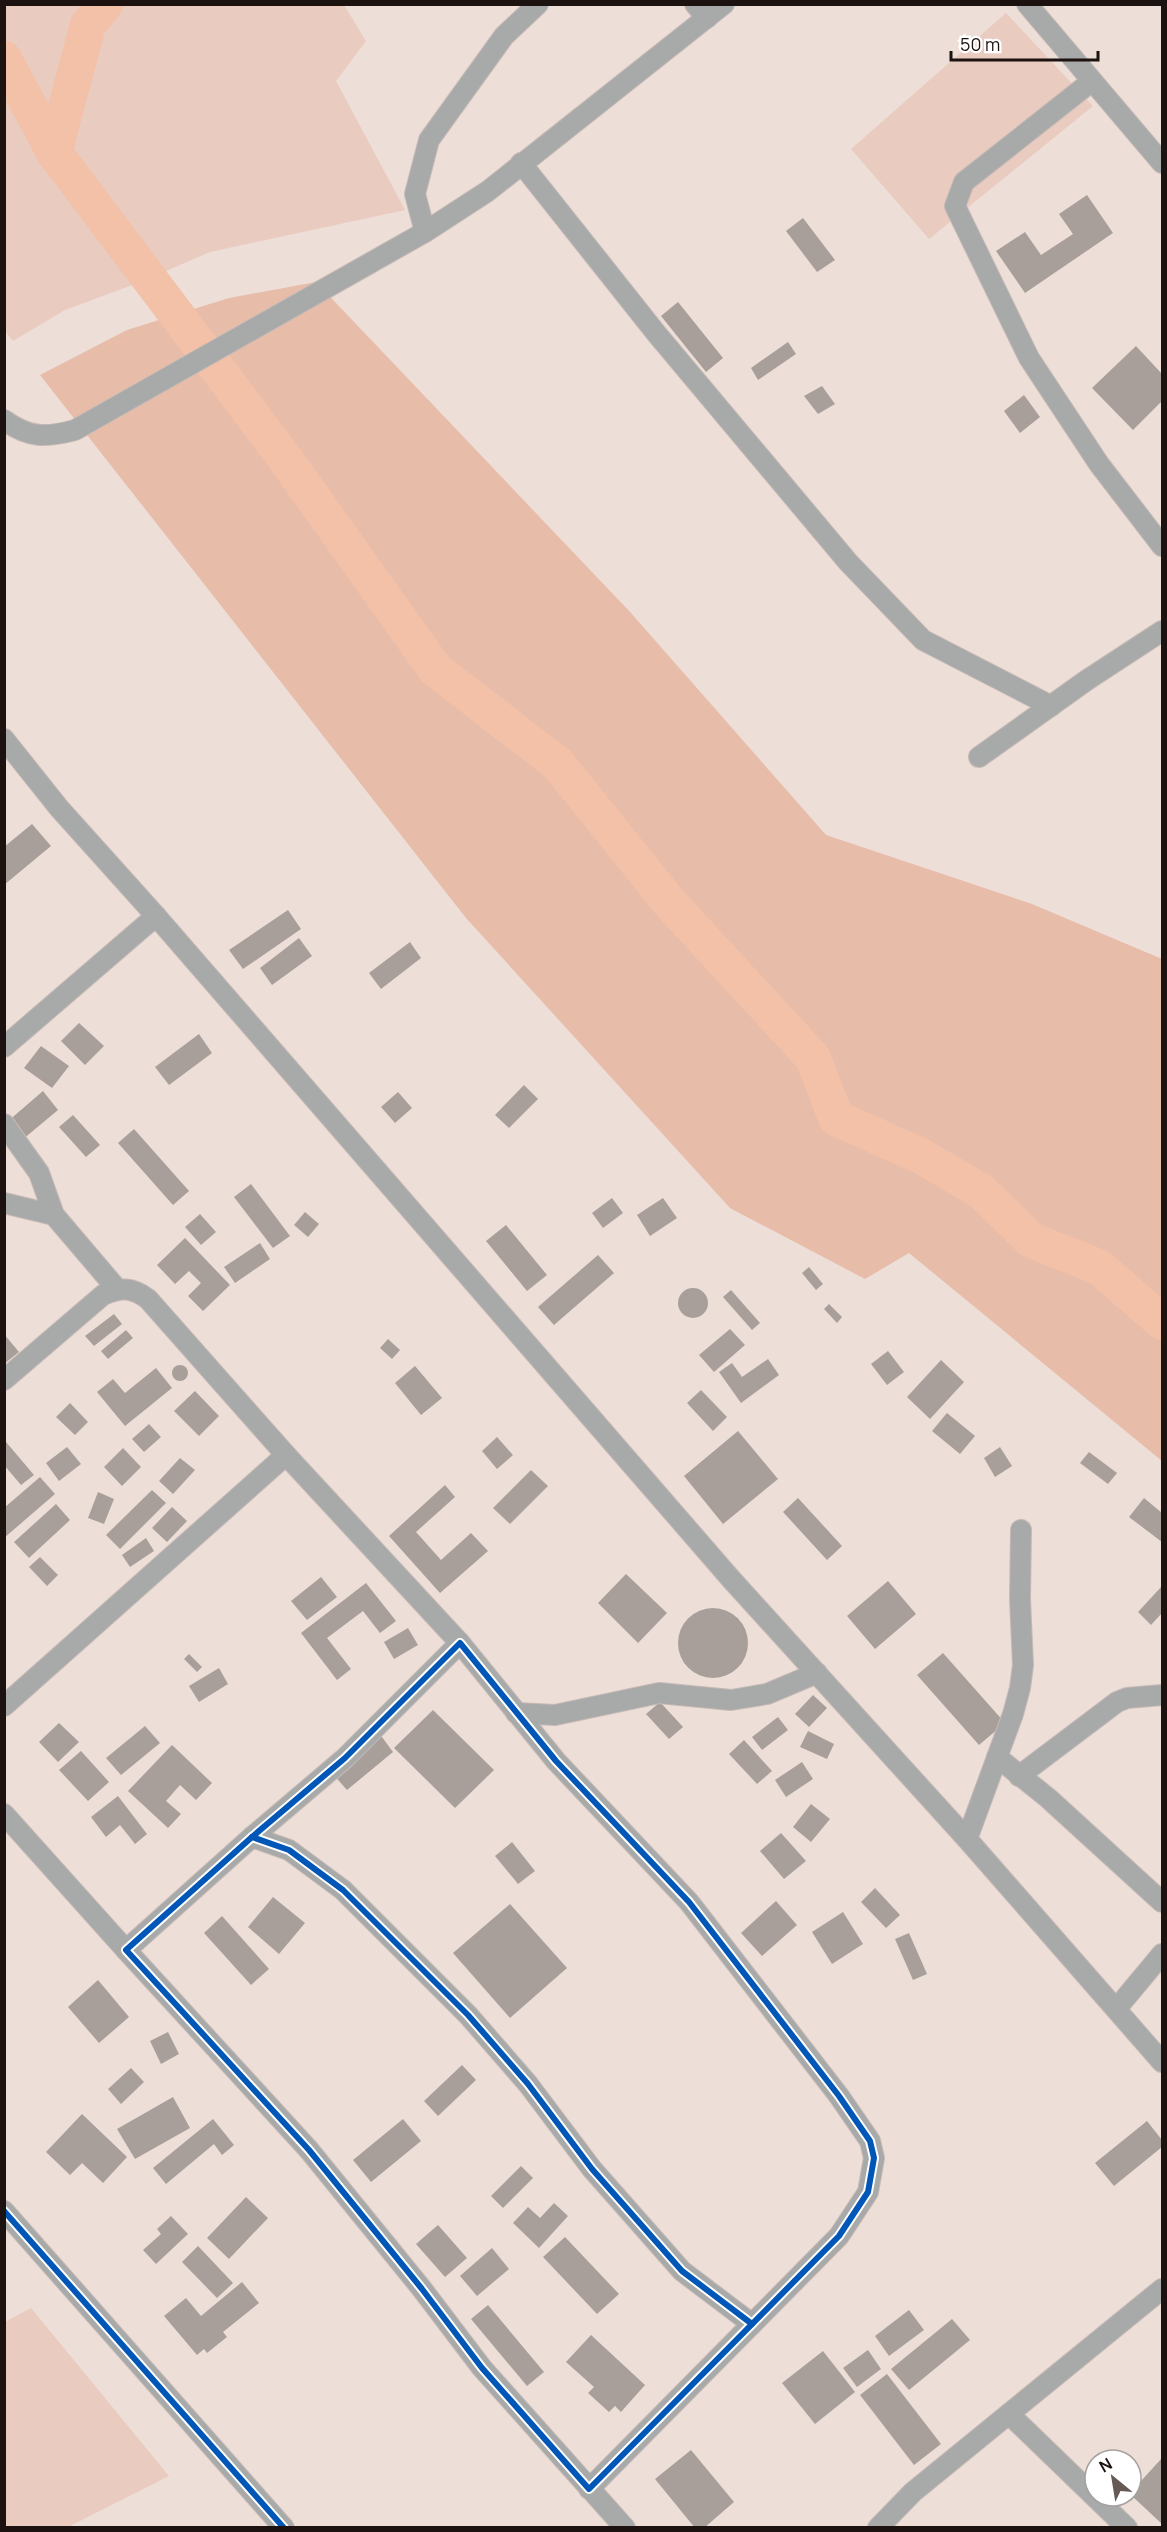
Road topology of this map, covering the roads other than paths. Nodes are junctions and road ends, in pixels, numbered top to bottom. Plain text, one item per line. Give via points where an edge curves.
1 (538, 4) edge
2 (724, 4) edge
3 (1027, 4) edge
4 (701, 11) edge
5 (1092, 81) junction
6 (521, 163) junction
7 (1162, 163) edge
8 (425, 232) junction
9 (4, 420) edge
10 (1162, 546) edge
11 (1162, 631) edge
12 (1051, 706) junction
13 (4, 740) edge
14 (979, 757) dead end
15 (156, 916) junction
16 (4, 1047) edge
17 (4, 1124) edge
18 (4, 1203) edge
19 (54, 1215) junction
20 (117, 1289) junction
21 (4, 1380) edge
22 (286, 1455) junction
23 (1021, 1530) dead end
24 (460, 1643) junction
25 (817, 1674) junction
26 (1162, 1695) edge
27 (4, 1706) edge
28 (516, 1713) junction
29 (997, 1756) junction
30 (1019, 1776) junction
31 (4, 1814) edge
32 (252, 1837) junction
33 (967, 1839) junction
34 (1162, 1902) edge
35 (126, 1950) junction
36 (1162, 1954) edge
37 (1117, 2008) junction
38 (1162, 2062) edge
39 (4, 2211) edge
40 (1162, 2289) edge
41 (752, 2324) junction
42 (1010, 2414) junction
43 (589, 2489) junction
44 (285, 2528) edge
45 (625, 2528) edge
46 (878, 2528) edge
47 (1127, 2528) edge

1 - 8 street via 504,36 429,140 415,194
2 - 4 street
3 - 5 street
4 - 6 street
5 - 7 street
5 - 10 street via 964,182 955,206 1029,358 1099,464
6 - 8 street via 488,191
6 - 12 street via 656,333 848,562 923,640
8 - 9 street via 75,430 54,436 22,433
11 - 12 street
12 - 14 street
13 - 15 street
15 - 16 street
15 - 25 street
17 - 19 street via 39,1173
18 - 19 street
19 - 20 street
20 - 21 street via 103,1295
20 - 22 street via 138,1291 148,1299
22 - 24 street
22 - 27 street
23 - 29 street via 1023,1665 1013,1714
24 - 28 street
24 - 32 street via 345,1758
25 - 28 street via 767,1694 730,1700 659,1693 555,1715
25 - 33 street
26 - 30 street via 1117,1702
28 - 41 street via 689,1902 870,2141 874,2158 868,2192 839,2236
29 - 30 street
29 - 33 street
30 - 34 street
31 - 35 street
32 - 35 street
32 - 41 street via 289,1850 343,1890 468,2015 528,2084 592,2169 681,2271
33 - 37 street
35 - 43 street via 309,2150 482,2368
36 - 37 street
37 - 38 street
39 - 44 street
40 - 42 street
41 - 43 street
42 - 46 street via 913,2492
42 - 47 street
43 - 45 street

